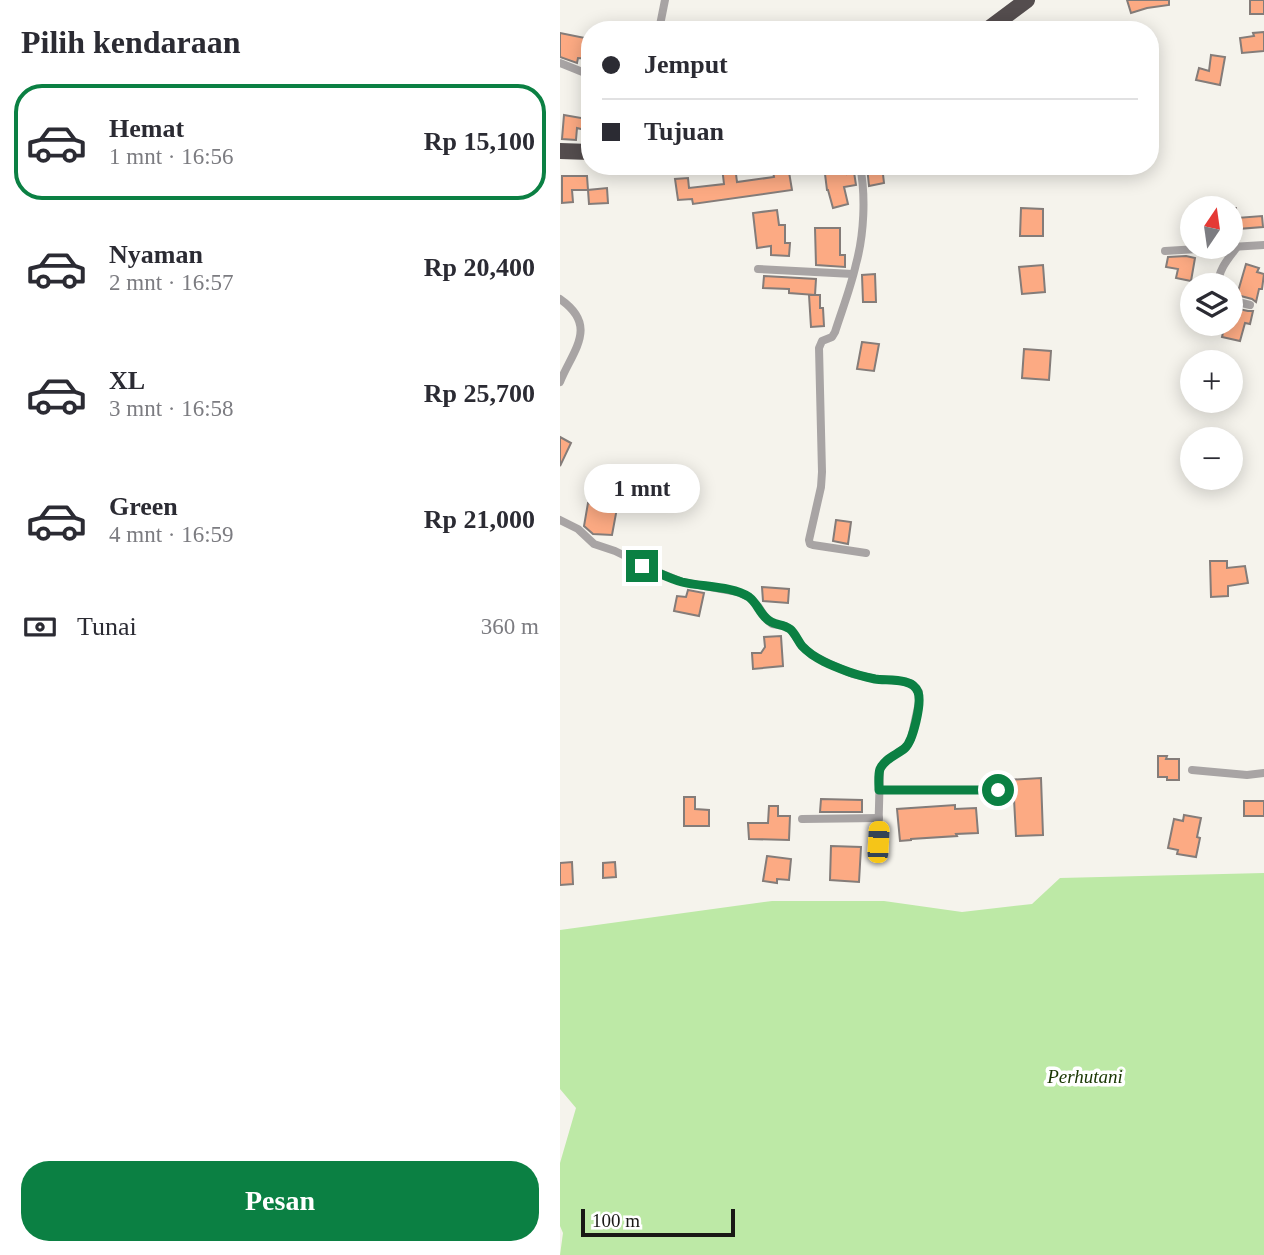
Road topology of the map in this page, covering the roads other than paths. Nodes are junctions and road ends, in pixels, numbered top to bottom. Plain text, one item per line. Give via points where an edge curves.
1 (666, 0) edge
2 (1027, 0) edge
3 (661, 21) edge
4 (999, 21) edge
5 (560, 63) edge
6 (581, 71) edge
7 (560, 151) edge
8 (581, 152) edge
9 (861, 175) edge
10 (1264, 246) edge
11 (1243, 247) edge
12 (1180, 250) edge
13 (1165, 251) dead end
14 (758, 269) dead end
15 (853, 274) junction
16 (560, 299) edge
17 (1243, 303) edge
18 (1250, 305) dead end
19 (560, 382) edge
20 (560, 520) edge
21 (866, 553) dead end
22 (1192, 770) dead end
23 (1264, 774) edge
24 (879, 790) junction
25 (998, 790) dead end
26 (880, 818) junction
27 (802, 819) dead end
28 (878, 842) dead end

1 - 3 street
2 - 4 highway
5 - 6 street
7 - 8 highway
9 - 15 street via 863,199
10 - 11 street
12 - 13 street
14 - 15 street
15 - 21 street via 835,332 819,348 822,472 809,542
16 - 19 street via 577,316 581,330
17 - 18 street
20 - 24 street via 594,544 682,582 750,597 767,620 791,630 812,655 831,665 915,687 919,702 911,739 880,769
22 - 23 street
24 - 25 street
24 - 26 street
26 - 27 street
26 - 28 street

